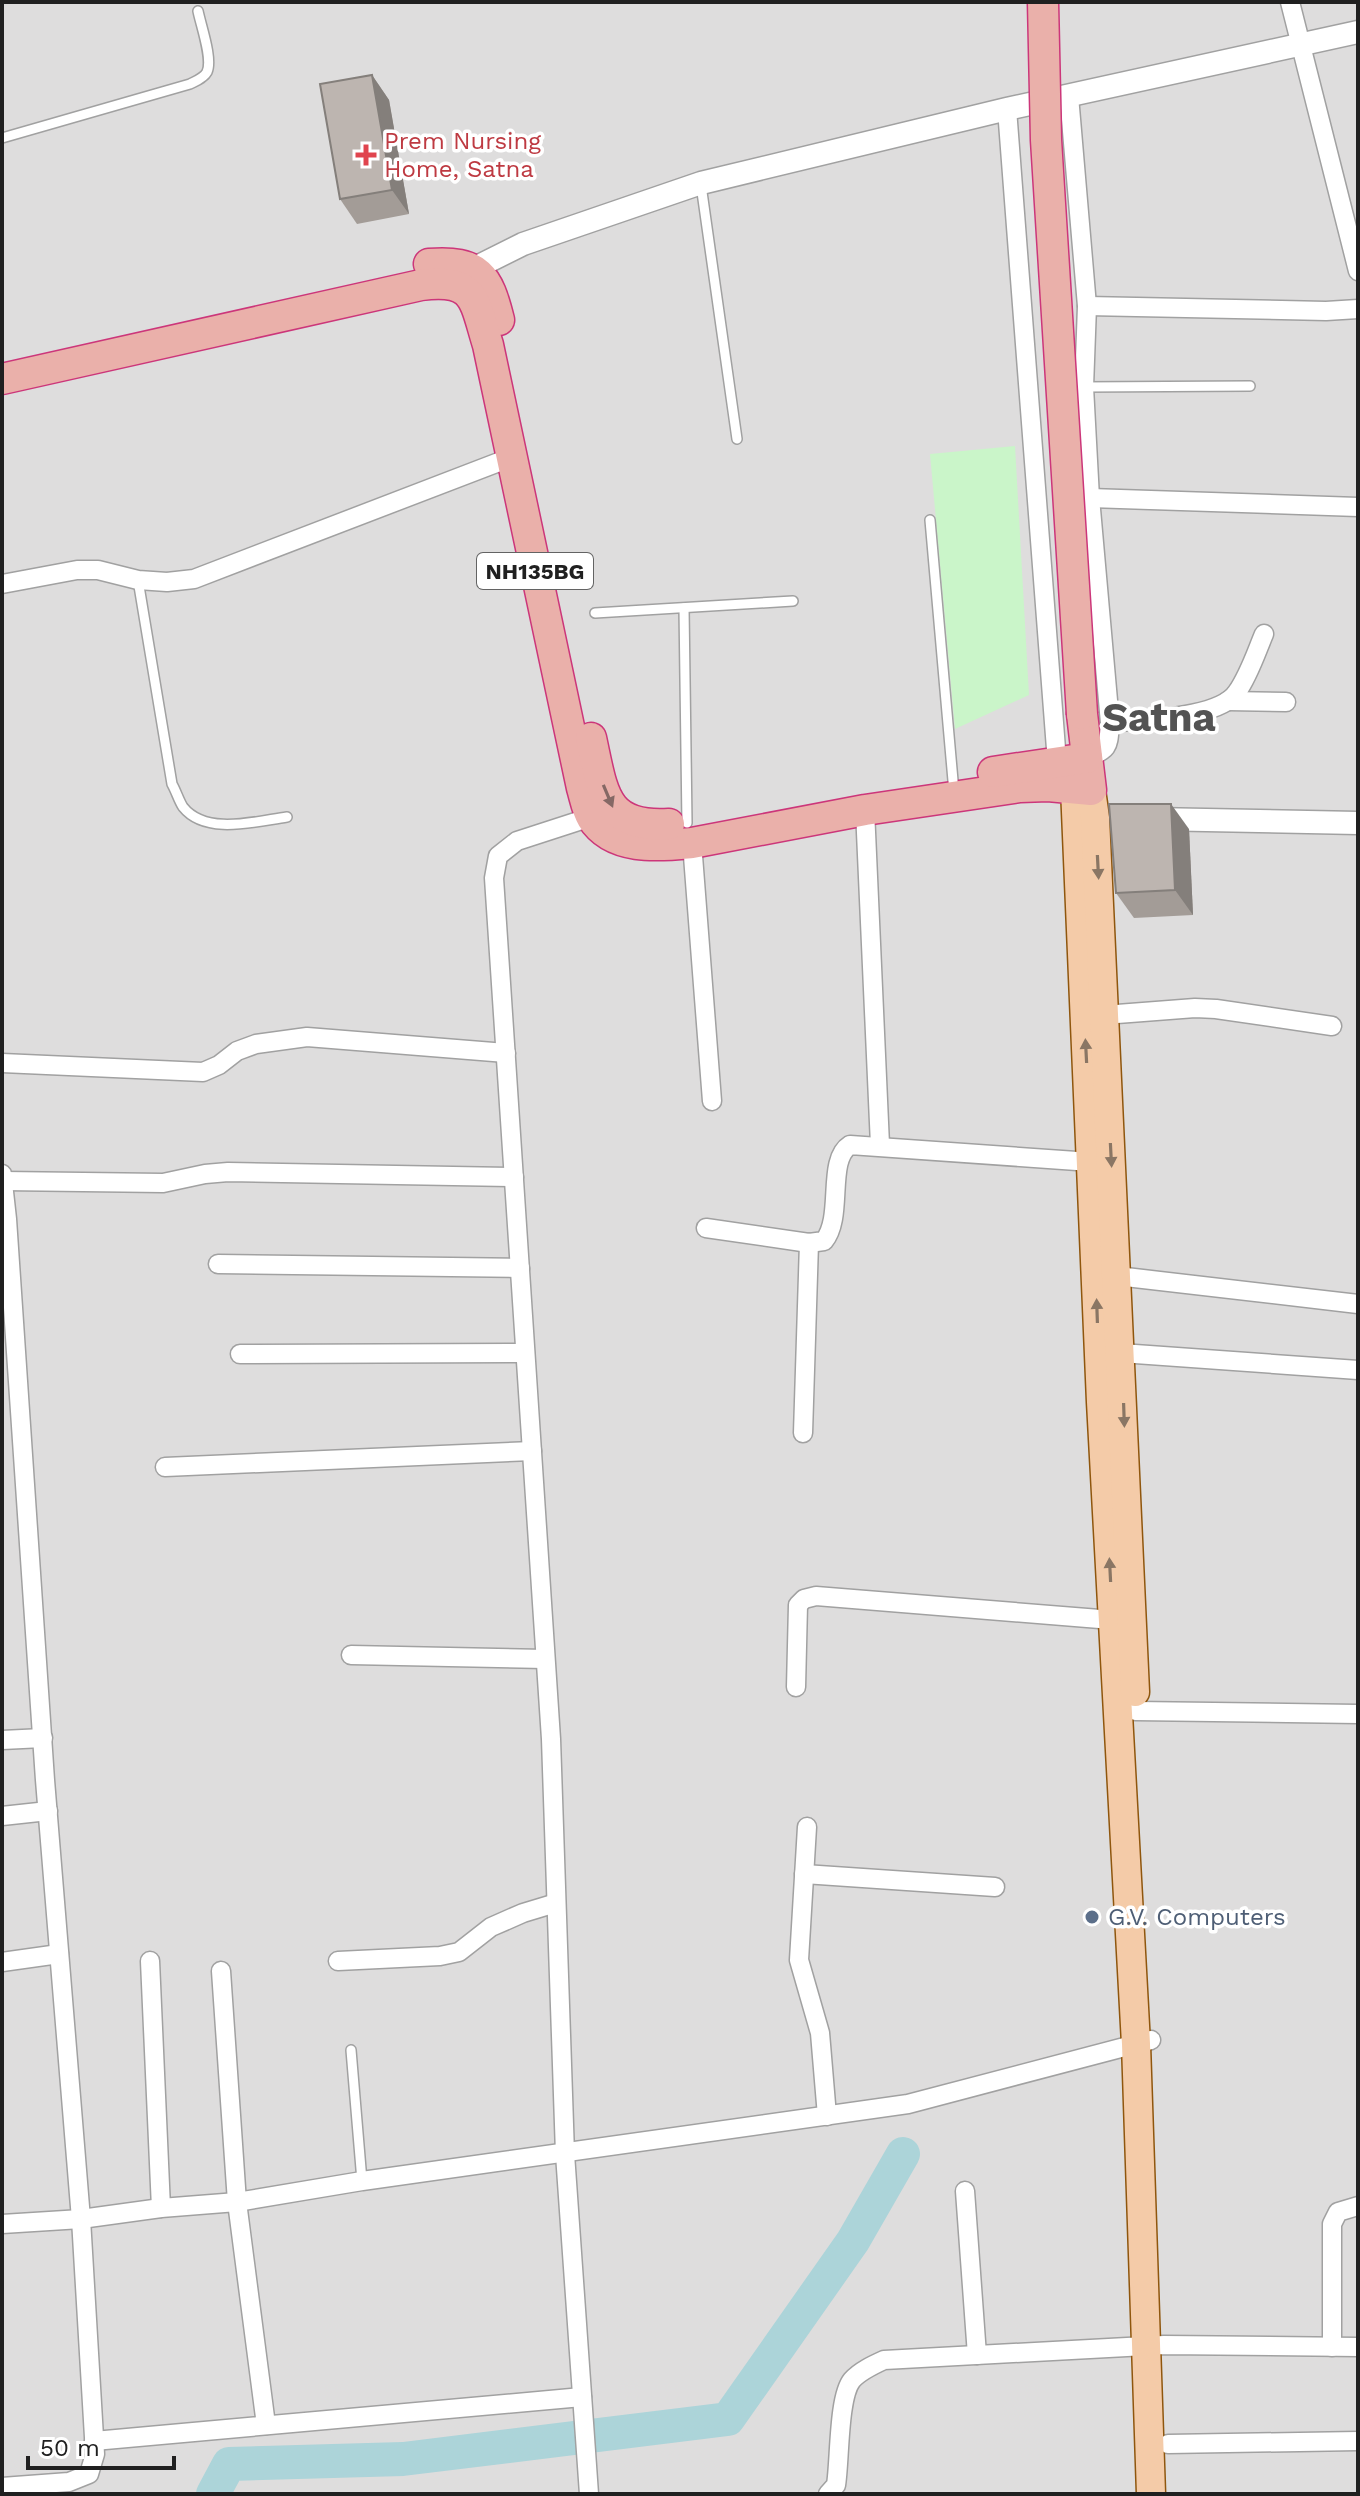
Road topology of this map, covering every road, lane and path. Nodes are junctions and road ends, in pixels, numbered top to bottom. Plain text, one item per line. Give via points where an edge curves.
1 (1043, 2) edge
2 (1290, 2) edge
3 (198, 11) dead end
4 (1358, 32) edge
5 (1300, 45) junction
6 (1069, 96) junction
7 (1007, 109) junction
8 (2, 138) edge
9 (701, 183) junction
10 (473, 269) junction
11 (1358, 271) edge
12 (1087, 306) junction
13 (1358, 309) edge
14 (2, 361) edge
15 (2, 379) edge
16 (1250, 386) dead end
17 (1084, 387) junction
18 (737, 439) dead end
19 (512, 457) junction
20 (1090, 498) junction
21 (1358, 507) edge
22 (930, 520) dead end
23 (138, 580) junction
24 (2, 584) edge
25 (793, 601) dead end
26 (684, 608) junction
27 (595, 613) dead end
28 (1264, 634) dead end
29 (1228, 701) junction
30 (1286, 702) dead end
31 (1092, 722) junction
32 (954, 788) junction
33 (1090, 789) junction
34 (865, 810) junction
35 (287, 817) dead end
36 (591, 817) junction
37 (1358, 823) edge
38 (690, 833) junction
39 (1104, 1015) junction
40 (1332, 1026) dead end
41 (506, 1053) junction
42 (2, 1063) edge
43 (712, 1101) dead end
44 (880, 1145) junction
45 (1091, 1162) junction
46 (2, 1174) edge
47 (514, 1177) junction
48 (3, 1181) edge
49 (706, 1228) dead end
50 (809, 1243) junction
51 (6, 1254) edge
52 (218, 1264) dead end
53 (520, 1268) junction
54 (1117, 1276) junction
55 (1358, 1304) edge
56 (525, 1353) junction
57 (1121, 1353) junction
58 (240, 1354) dead end
59 (1358, 1370) edge
60 (803, 1433) dead end
61 (532, 1451) junction
62 (165, 1467) dead end
63 (1112, 1620) junction
64 (351, 1655) dead end
65 (545, 1659) junction
66 (796, 1687) dead end
67 (1135, 1711) junction
68 (1358, 1714) edge
69 (43, 1738) junction
70 (2, 1740) edge
71 (48, 1811) junction
72 (2, 1816) edge
73 (807, 1827) dead end
74 (804, 1874) junction
75 (995, 1887) dead end
76 (556, 1903) junction
77 (59, 1954) junction
78 (150, 1961) dead end
79 (338, 1961) dead end
80 (2, 1962) edge
81 (221, 1971) dead end
82 (1144, 2042) junction
83 (351, 2050) dead end
84 (827, 2116) junction
85 (565, 2154) junction
86 (362, 2181) junction
87 (965, 2191) dead end
88 (237, 2202) junction
89 (1358, 2206) edge
90 (161, 2208) junction
91 (81, 2219) junction
92 (2, 2224) edge
93 (1155, 2346) junction
94 (1332, 2347) junction
95 (1358, 2347) edge
96 (977, 2355) junction
97 (583, 2404) junction
98 (266, 2425) junction
99 (94, 2441) junction
100 (1358, 2441) edge
101 (1168, 2444) junction
102 (2, 2487) edge
103 (31, 2490) edge
104 (589, 2494) edge
105 (828, 2494) edge
106 (1151, 2494) edge
107 (1169, 2494) edge

1 - 31 highway, bridge via 1046,140
2 - 5 street
3 - 8 lane via 209,60 202,77
4 - 5 street
5 - 6 street
5 - 11 street
6 - 7 street
6 - 12 street
7 - 9 street
7 - 33 street
9 - 10 street via 523,244
9 - 18 lane
10 - 14 highway via 418,265
10 -> 38 highway, NH135BG via 485,278 503,335 604,787 622,818
12 - 13 street
12 - 17 street
15 - 19 highway, NH135BG via 421,285 454,284 475,302
16 - 17 lane
17 - 20 street
19 - 23 street via 194,579
19 - 36 highway, NH135BG
20 - 21 street
20 - 31 street
22 - 32 lane
23 - 24 street via 77,570
23 - 35 lane via 172,784 184,808 201,820 225,824
25 - 26 lane
26 - 27 lane
26 - 38 lane
28 - 29 street via 1237,693
29 - 30 street
29 - 31 street via 1201,712
31 - 33 highway
32 - 33 highway, NH135BG
32 - 34 highway, NH135BG
32 - 38 highway, NH135BG
33 - 37 street
33 -> 39 main road
45 -> 33 main road
34 - 38 highway, NH135BG
34 - 44 street
36 - 38 highway, NH135BG via 623,842 665,845
36 - 41 street via 517,841 498,856 494,878
38 - 43 street
39 - 40 street via 1216,1009
39 -> 54 main road
41 - 42 street via 307,1037 256,1044 203,1072
41 - 47 street
44 - 45 street
44 - 50 street via 844,1148 831,1233 824,1241
63 -> 45 main road
46 - 48 street
47 - 48 street via 228,1172 163,1183
47 - 53 street
48 - 51 street
49 - 50 street
50 - 60 street
51 - 69 street
52 - 53 street
53 - 56 street
54 - 55 street
54 - 57 main road
56 - 58 street
56 - 61 street
57 - 59 street
57 -> 67 main road
61 - 62 street
61 - 65 street
63 - 66 street via 816,1596 798,1605
63 - 82 main road
64 - 65 street
65 - 76 street
67 - 68 street
67 - 82 main road
69 - 70 street
69 - 71 street
71 - 72 street
71 - 77 street
73 - 74 street
74 - 75 street
74 - 84 street via 799,1960 820,2033
76 - 79 street via 491,1927 459,1952
76 - 85 street
77 - 80 street
77 - 91 street
78 - 90 street
81 - 88 street
82 - 84 street via 908,2104
82 - 93 main road
83 - 86 lane
84 - 85 street
85 - 86 street
85 - 97 street
86 - 88 street
87 - 96 street
88 - 90 street
88 - 98 street
89 - 94 street via 1338,2212 1332,2224
90 - 91 street
91 - 92 street
91 - 99 street
93 - 94 street
93 - 96 street
93 - 101 main road
93 - 106 main road
94 - 95 street
96 - 105 street via 884,2360 851,2381 844,2397 836,2485
97 - 98 street
97 - 104 street
98 - 99 street
99 - 103 street via 89,2474
100 - 101 street
101 - 107 main road
102 - 103 street

